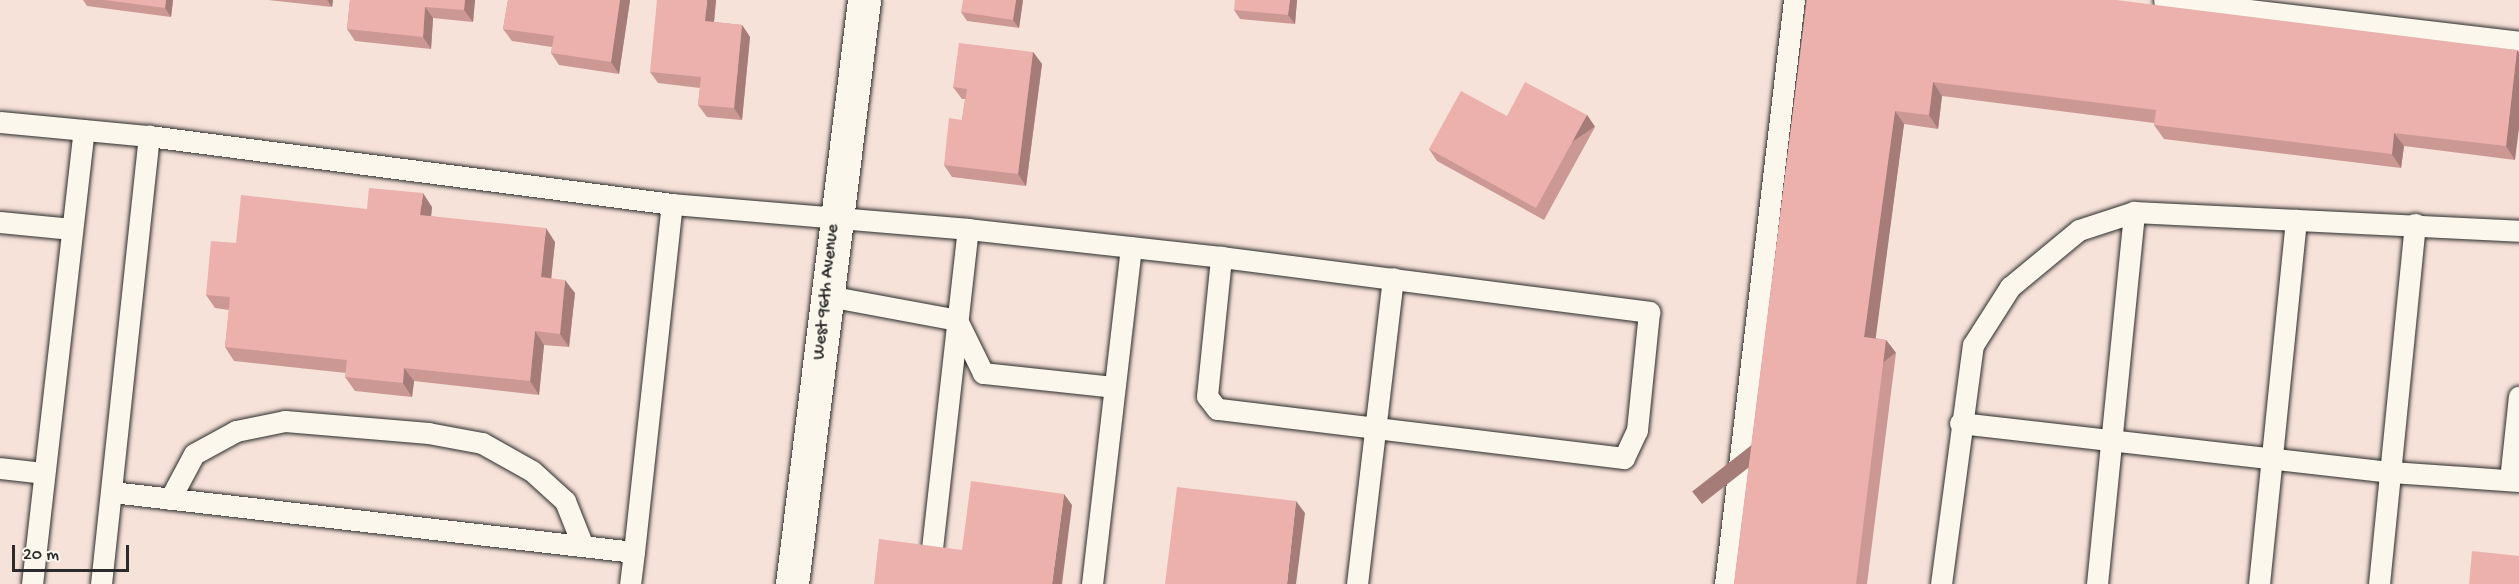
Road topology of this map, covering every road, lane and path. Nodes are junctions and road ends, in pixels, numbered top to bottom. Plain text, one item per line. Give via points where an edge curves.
1 (864, 0) edge
2 (1794, 0) edge
3 (2164, 0) edge
4 (2519, 42) edge
5 (0, 122) edge
6 (84, 130) junction
7 (149, 136) junction
8 (672, 204) junction
9 (2134, 212) junction
10 (835, 219) junction
11 (2296, 220) junction
12 (0, 222) edge
13 (2415, 224) junction
14 (72, 229) junction
15 (969, 229) junction
16 (2519, 231) edge
17 (1131, 247) junction
18 (1221, 257) junction
19 (1393, 278) junction
20 (828, 296) junction
21 (957, 320) junction
22 (1114, 387) junction
23 (2519, 396) edge
24 (1960, 423) junction
25 (1376, 429) junction
26 (2111, 442) junction
27 (2273, 458) junction
28 (0, 468) edge
29 (2391, 472) junction
30 (44, 473) junction
31 (2515, 480) edge
32 (112, 492) junction
33 (170, 499) junction
34 (583, 546) junction
35 (634, 552) junction
36 (32, 584) edge
37 (101, 584) edge
38 (630, 584) edge
39 (792, 584) edge
40 (928, 584) edge
41 (1092, 584) edge
42 (1357, 584) edge
43 (1725, 584) edge
44 (1941, 584) edge
45 (2097, 584) edge
46 (2259, 584) edge
47 (2379, 584) edge

1 - 10 street, West 96th Avenue
2 - 43 lane
3 - 4 lane
5 - 6 lane
6 - 7 lane
6 - 14 lane
7 - 8 lane
7 - 32 lane
8 - 10 lane
8 - 35 lane
9 - 11 lane
9 - 24 lane via 2079,230 2010,287 1972,345
9 - 26 lane
10 - 15 lane
10 - 20 street, West 96th Avenue
11 - 13 lane
11 - 27 lane
12 - 14 lane
13 - 16 lane
13 - 29 lane
14 - 30 lane
15 - 17 lane
15 - 21 lane
17 - 18 lane
17 - 22 lane
18 - 19 lane
18 - 25 lane via 1207,396 1217,409
19 - 25 lane
19 - 25 lane via 1649,312 1637,430 1623,458
20 - 21 lane
20 - 39 street, West 96th Avenue
21 - 22 lane via 983,374
21 - 40 lane
22 - 41 lane
23 - 31 lane
24 - 26 lane
24 - 44 lane
25 - 42 lane
26 - 27 lane
26 - 45 lane
27 - 29 lane
27 - 46 lane
28 - 30 lane
29 - 31 lane
29 - 47 lane
30 - 36 lane
32 - 33 lane
32 - 37 lane
33 - 34 lane
33 - 34 lane via 194,454 236,431 285,421 428,433 482,443 532,471 565,501
34 - 35 lane
35 - 38 lane

